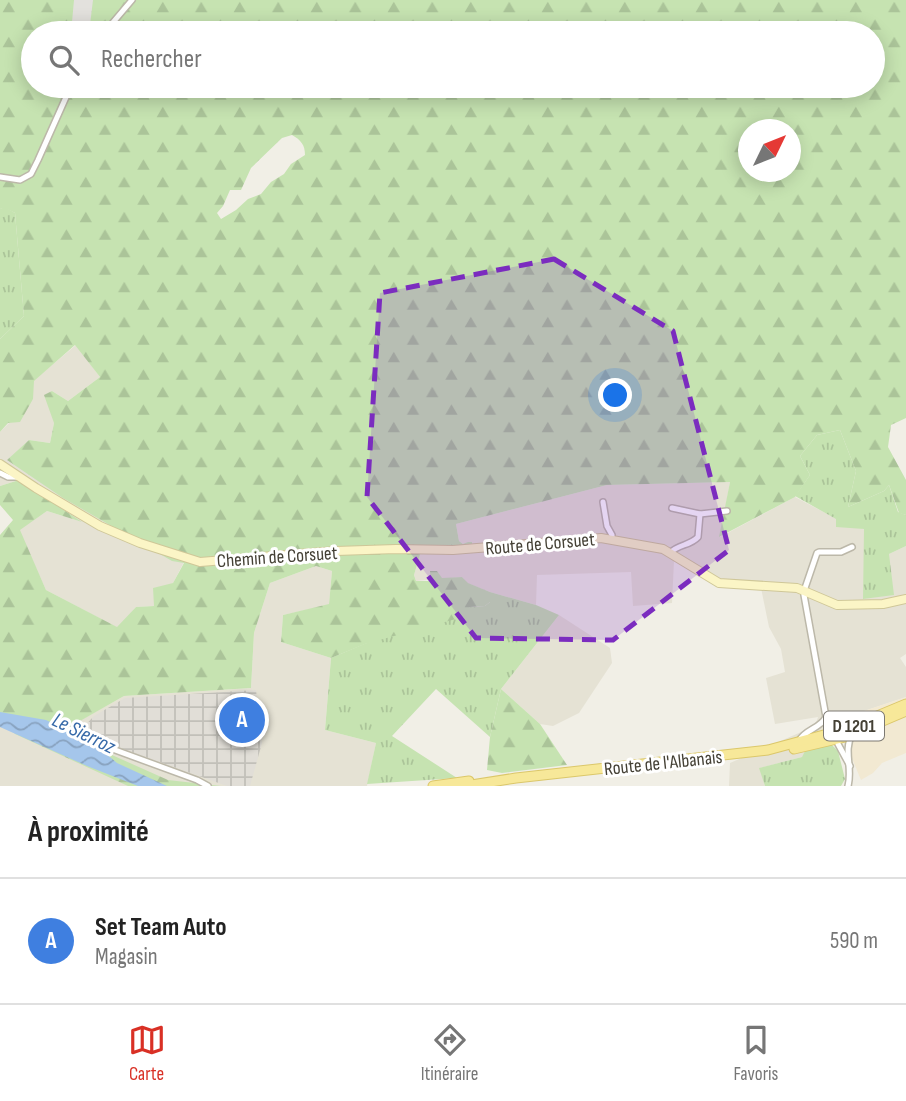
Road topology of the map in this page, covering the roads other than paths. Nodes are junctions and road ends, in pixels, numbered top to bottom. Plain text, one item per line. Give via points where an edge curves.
1 (132, 0) edge
2 (114, 21) edge
3 (66, 98) edge
4 (0, 177) edge
5 (0, 464) edge
6 (0, 473) edge
7 (19, 477) junction
8 (603, 502) dead end
9 (672, 508) dead end
10 (727, 511) dead end
11 (700, 514) junction
12 (612, 539) junction
13 (852, 547) dead end
14 (453, 550) joint
15 (670, 552) junction
16 (804, 593) junction
17 (906, 599) edge
18 (906, 704) edge
19 (906, 711) edge
20 (874, 719) junction
21 (854, 733) junction
22 (837, 739) junction
23 (799, 742) junction
24 (96, 743) dead end
25 (768, 750) junction
26 (850, 766) junction
27 (516, 778) junction
28 (208, 786) edge
29 (433, 786) edge
30 (465, 786) edge
31 (848, 786) edge

1 - 2 street
3 - 4 street via 30,174 20,180
5 - 7 street, Chemin de Corsuet
6 - 7 street
7 - 14 street, Chemin de Corsuet via 100,526 200,562 336,551
8 - 12 street
9 - 11 street
10 - 11 street
11 - 15 street via 698,537
12 - 14 street, Route de Corsuet
12 - 15 street, Route de Corsuet
13 - 16 street via 817,553
15 - 16 street, Route de Corsuet via 719,583 780,586
16 - 17 street, Route de Corsuet via 837,605
16 - 23 street via 826,717
18 - 20 main road, Route de l'Albanais / D 1201
19 - 21 main road, Route de l'Albanais / D 1201
20 - 22 street
20 - 23 main road, Route de l'Albanais / D 1201
21 - 22 main road, Route de l'Albanais / D 1201
21 - 26 street via 848,747
22 - 25 main road, Route de l'Albanais / D 1201
22 - 26 street
23 - 25 main road, Route de l'Albanais / D 1201
24 - 28 street
25 - 27 main road, Route de l'Albanais
26 - 31 street
27 - 29 main road
27 - 30 main road

